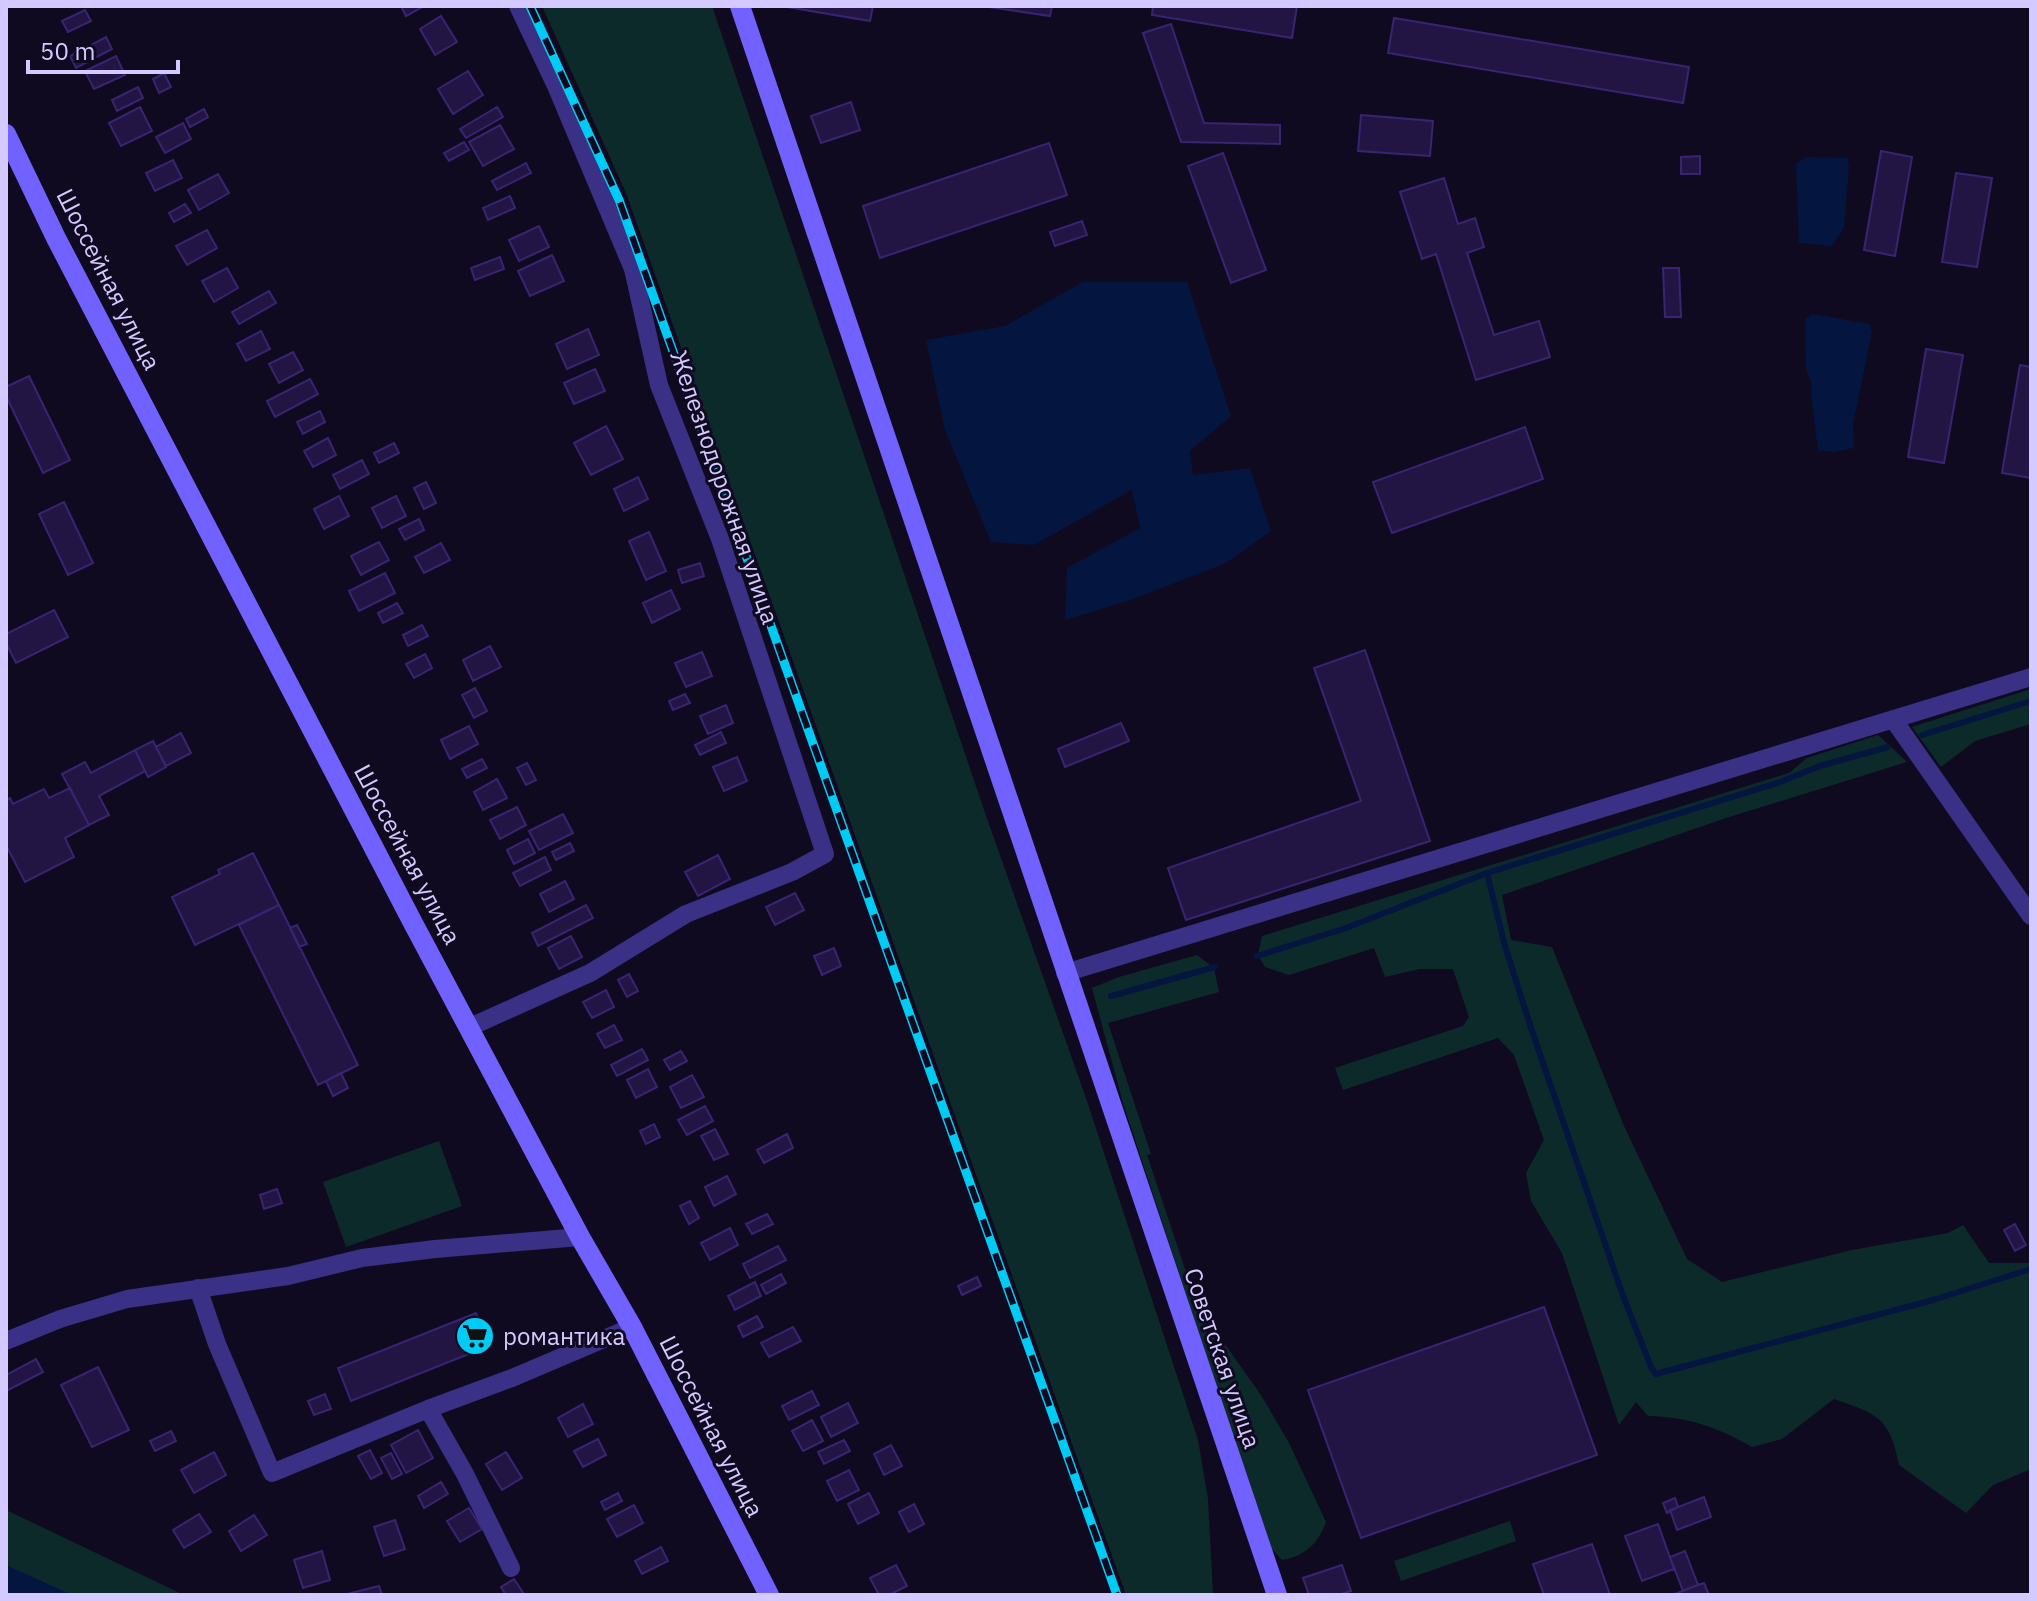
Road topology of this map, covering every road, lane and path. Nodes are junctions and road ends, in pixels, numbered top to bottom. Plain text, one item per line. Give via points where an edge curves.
1 (518, 6) edge
2 (740, 6) edge
3 (6, 134) edge
4 (2031, 677) edge
5 (1893, 719) junction
6 (2031, 916) edge
7 (1065, 973) junction
8 (470, 1027) junction
9 (580, 1237) junction
10 (198, 1288) junction
11 (632, 1327) junction
12 (6, 1341) edge
13 (428, 1409) junction
14 (511, 1568) dead end
15 (769, 1595) edge
16 (1277, 1595) edge

1 - 8 street, Железнодорожная улица via 633,269 659,385 720,539 825,854 686,914 590,973
2 - 7 main road, Советская улица
3 - 8 main road, Шоссейная улица
4 - 5 street
5 - 6 street
5 - 7 street
7 - 16 main road, Советская улица
8 - 9 main road, Шоссейная улица
9 - 10 street via 406,1252
9 - 11 main road, Шоссейная улица
10 - 12 street via 127,1299
10 - 13 street via 272,1473
11 - 13 street
11 - 15 main road, Шоссейная улица
13 - 14 street

